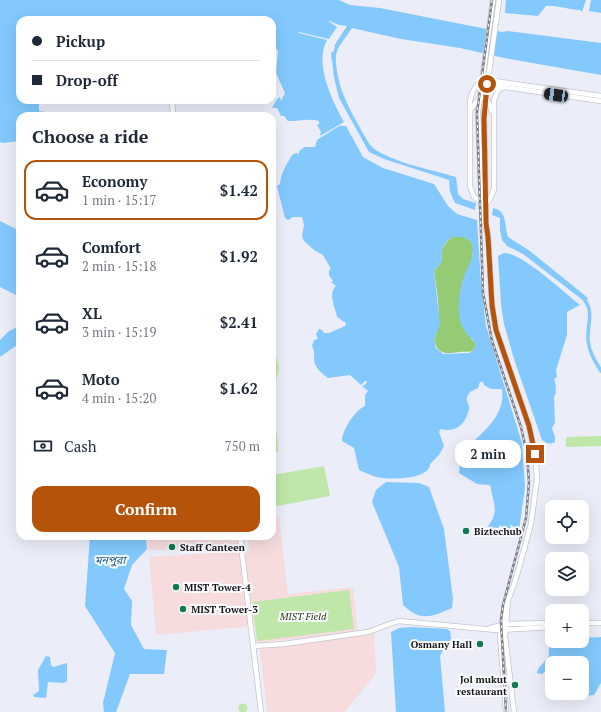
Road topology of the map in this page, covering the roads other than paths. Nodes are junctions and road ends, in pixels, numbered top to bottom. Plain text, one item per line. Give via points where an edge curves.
1 (493, 0) edge
2 (498, 0) edge
3 (492, 23) junction
4 (481, 82) junction
5 (487, 82) junction
6 (504, 87) junction
7 (601, 96) edge
8 (480, 97) junction
9 (485, 98) junction
10 (601, 101) edge
11 (469, 115) junction
12 (493, 118) junction
13 (483, 202) junction
14 (241, 540) edge
15 (601, 623) edge
16 (545, 624) edge
17 (589, 624) edge
18 (503, 627) junction
19 (545, 627) edge
20 (254, 646) junction
21 (261, 712) edge
22 (506, 712) edge
23 (514, 712) edge

1 - 3 main road
2 - 3 main road
3 - 4 main road
3 - 5 main road
4 - 5 main road
4 - 8 main road
4 - 11 main road via 472,92
5 - 6 main road
5 - 7 main road
5 - 9 main road
6 - 10 main road
6 - 12 main road via 499,89 495,96
8 - 9 main road
8 - 11 main road
8 - 13 main road via 478,130
9 - 12 main road via 491,107
9 - 13 main road
11 - 13 main road via 470,186 474,197
12 - 13 main road via 494,189 490,199
13 - 18 main road via 482,215 488,237 495,324 529,426 536,461 533,517 518,571 508,600 504,604
14 - 20 main road
15 - 17 main road
16 - 18 main road
18 - 19 main road
18 - 20 main road via 398,621 368,632
18 - 22 main road
18 - 23 main road
20 - 21 main road

